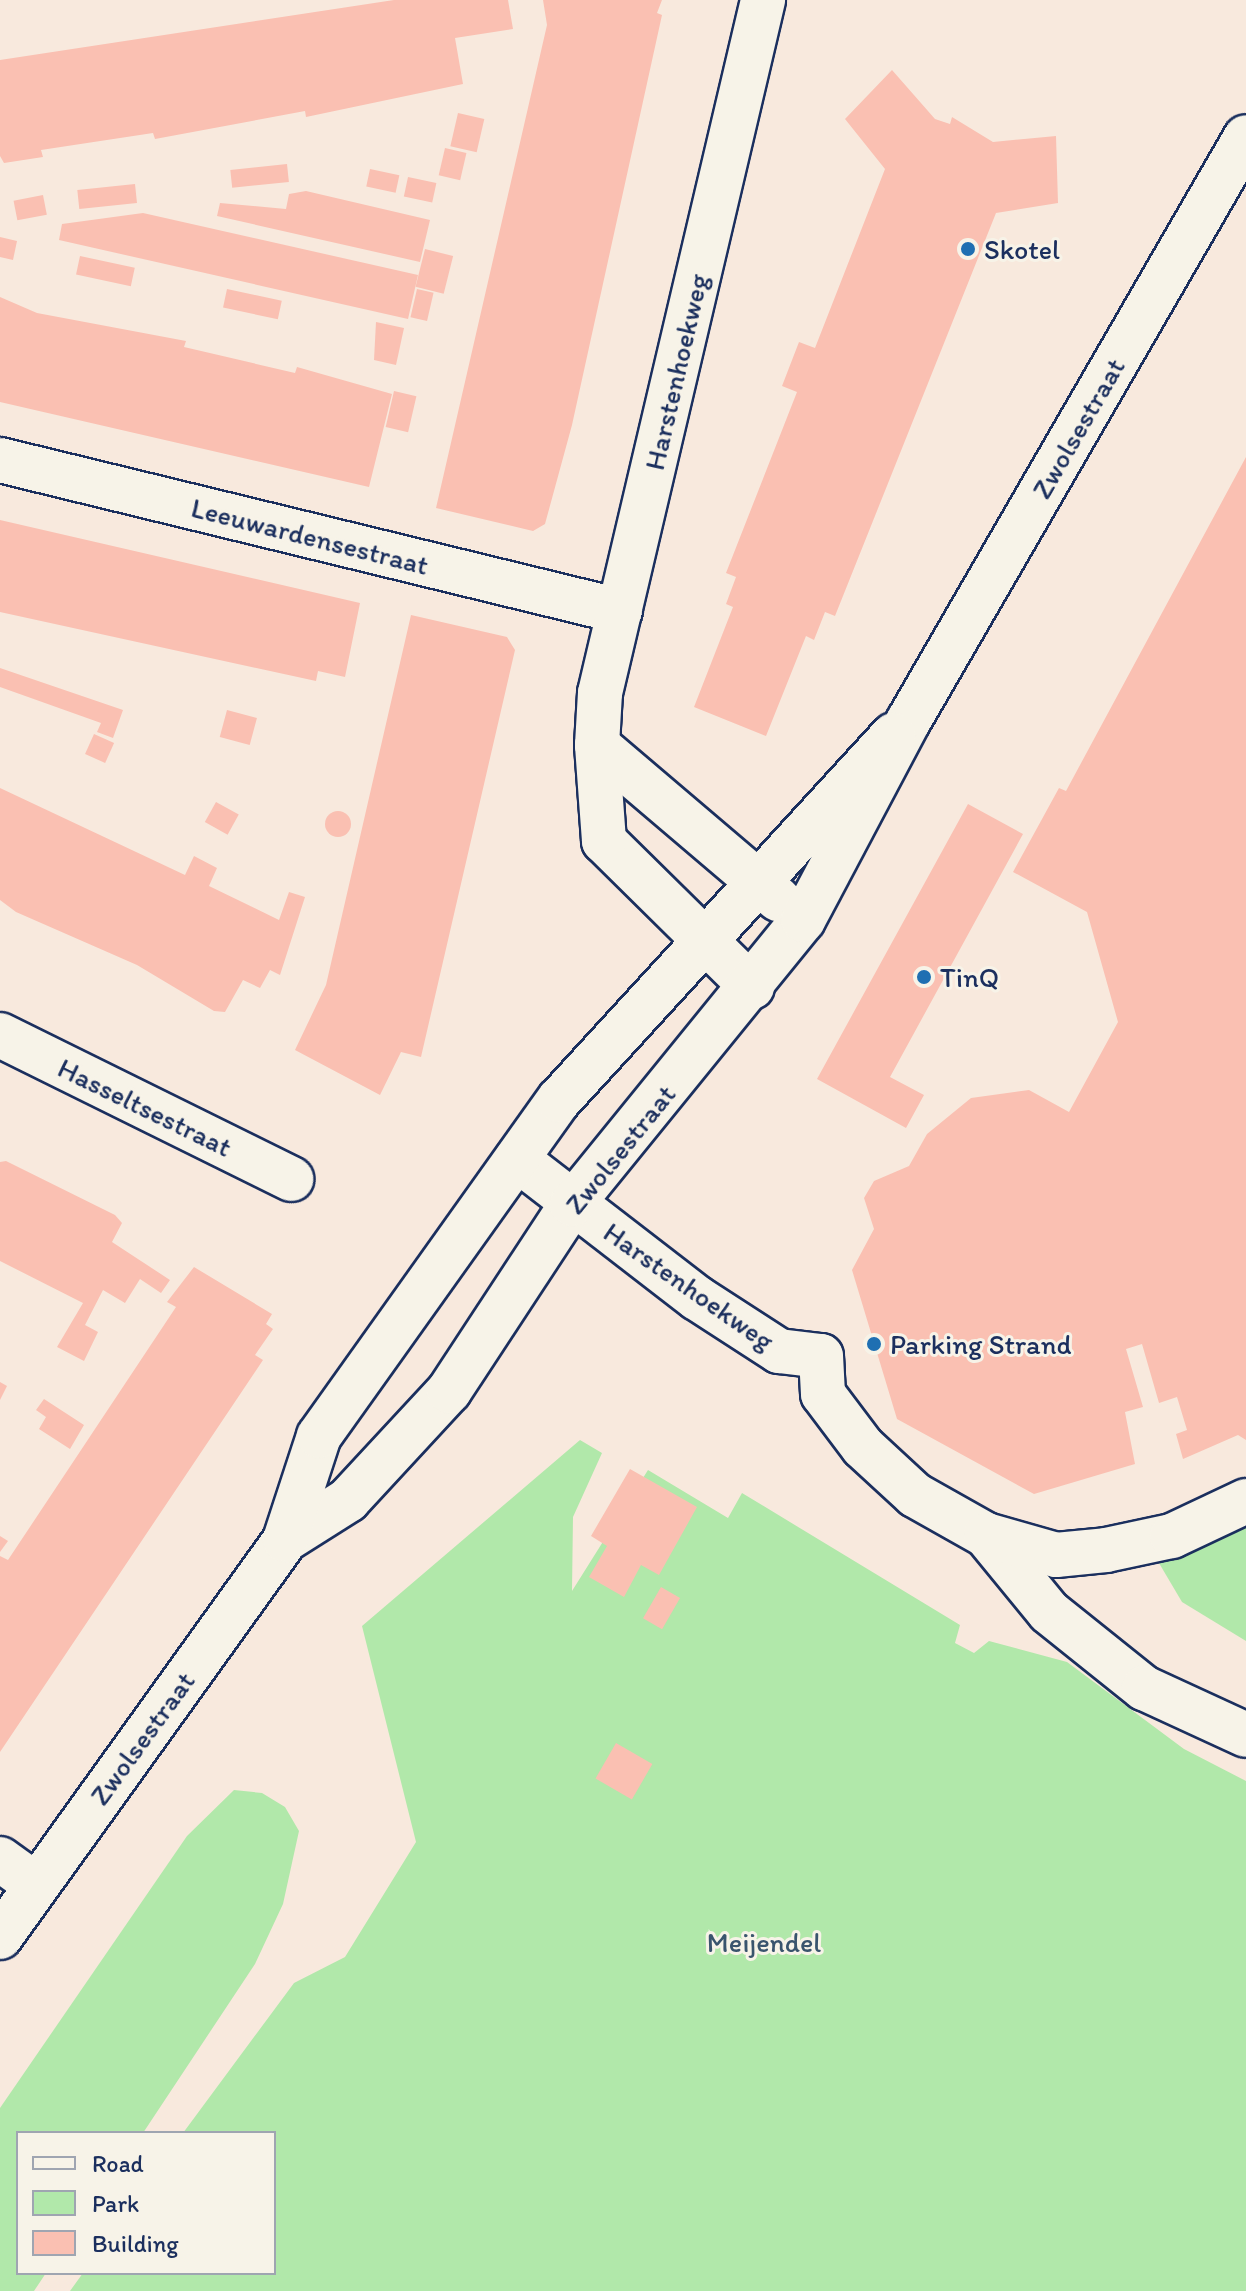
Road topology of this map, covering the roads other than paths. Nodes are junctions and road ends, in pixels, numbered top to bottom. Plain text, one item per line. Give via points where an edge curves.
1 (763, 0) edge
2 (1246, 137) edge
3 (0, 460) edge
4 (620, 611) junction
5 (909, 720) junction
6 (597, 745) junction
7 (756, 879) junction
8 (803, 920) junction
9 (701, 940) junction
10 (752, 987) junction
11 (0, 1035) edge
12 (517, 1159) junction
13 (291, 1179) dead end
14 (572, 1204) junction
15 (1246, 1501) edge
16 (986, 1535) junction
17 (285, 1540) junction
18 (1246, 1735) edge
19 (0, 1859) edge
20 (36, 1885) junction
21 (0, 1937) edge

1 - 4 street, Harstenhoekweg
2 - 5 street, Zwolsestraat
3 - 4 street, Leeuwardensestraat
4 - 6 street, Harstenhoekweg
5 - 7 street, Zwolsestraat
5 - 8 street, Zwolsestraat
6 - 7 street
6 - 9 street, Harstenhoekweg via 604,841
7 - 8 street
7 - 9 street, Zwolsestraat
8 - 10 street, Zwolsestraat
9 - 10 street, Harstenhoekweg
9 - 12 street, Zwolsestraat
10 - 14 street, Zwolsestraat
11 - 13 street, Hasseltsestraat
12 - 14 street, Harstenhoekweg
12 - 17 street, Zwolsestraat via 319,1436
14 - 16 street, Harstenhoekweg via 779,1351 821,1356 823,1394 863,1447 915,1495
14 - 17 street, Zwolsestraat via 449,1391 348,1500
15 - 16 street via 1172,1536 1106,1550 1056,1555
16 - 18 street, Harstenhoekweg via 1049,1612 1144,1688
17 - 20 street, Zwolsestraat
19 - 20 street
20 - 21 street, Zwolsestraat

